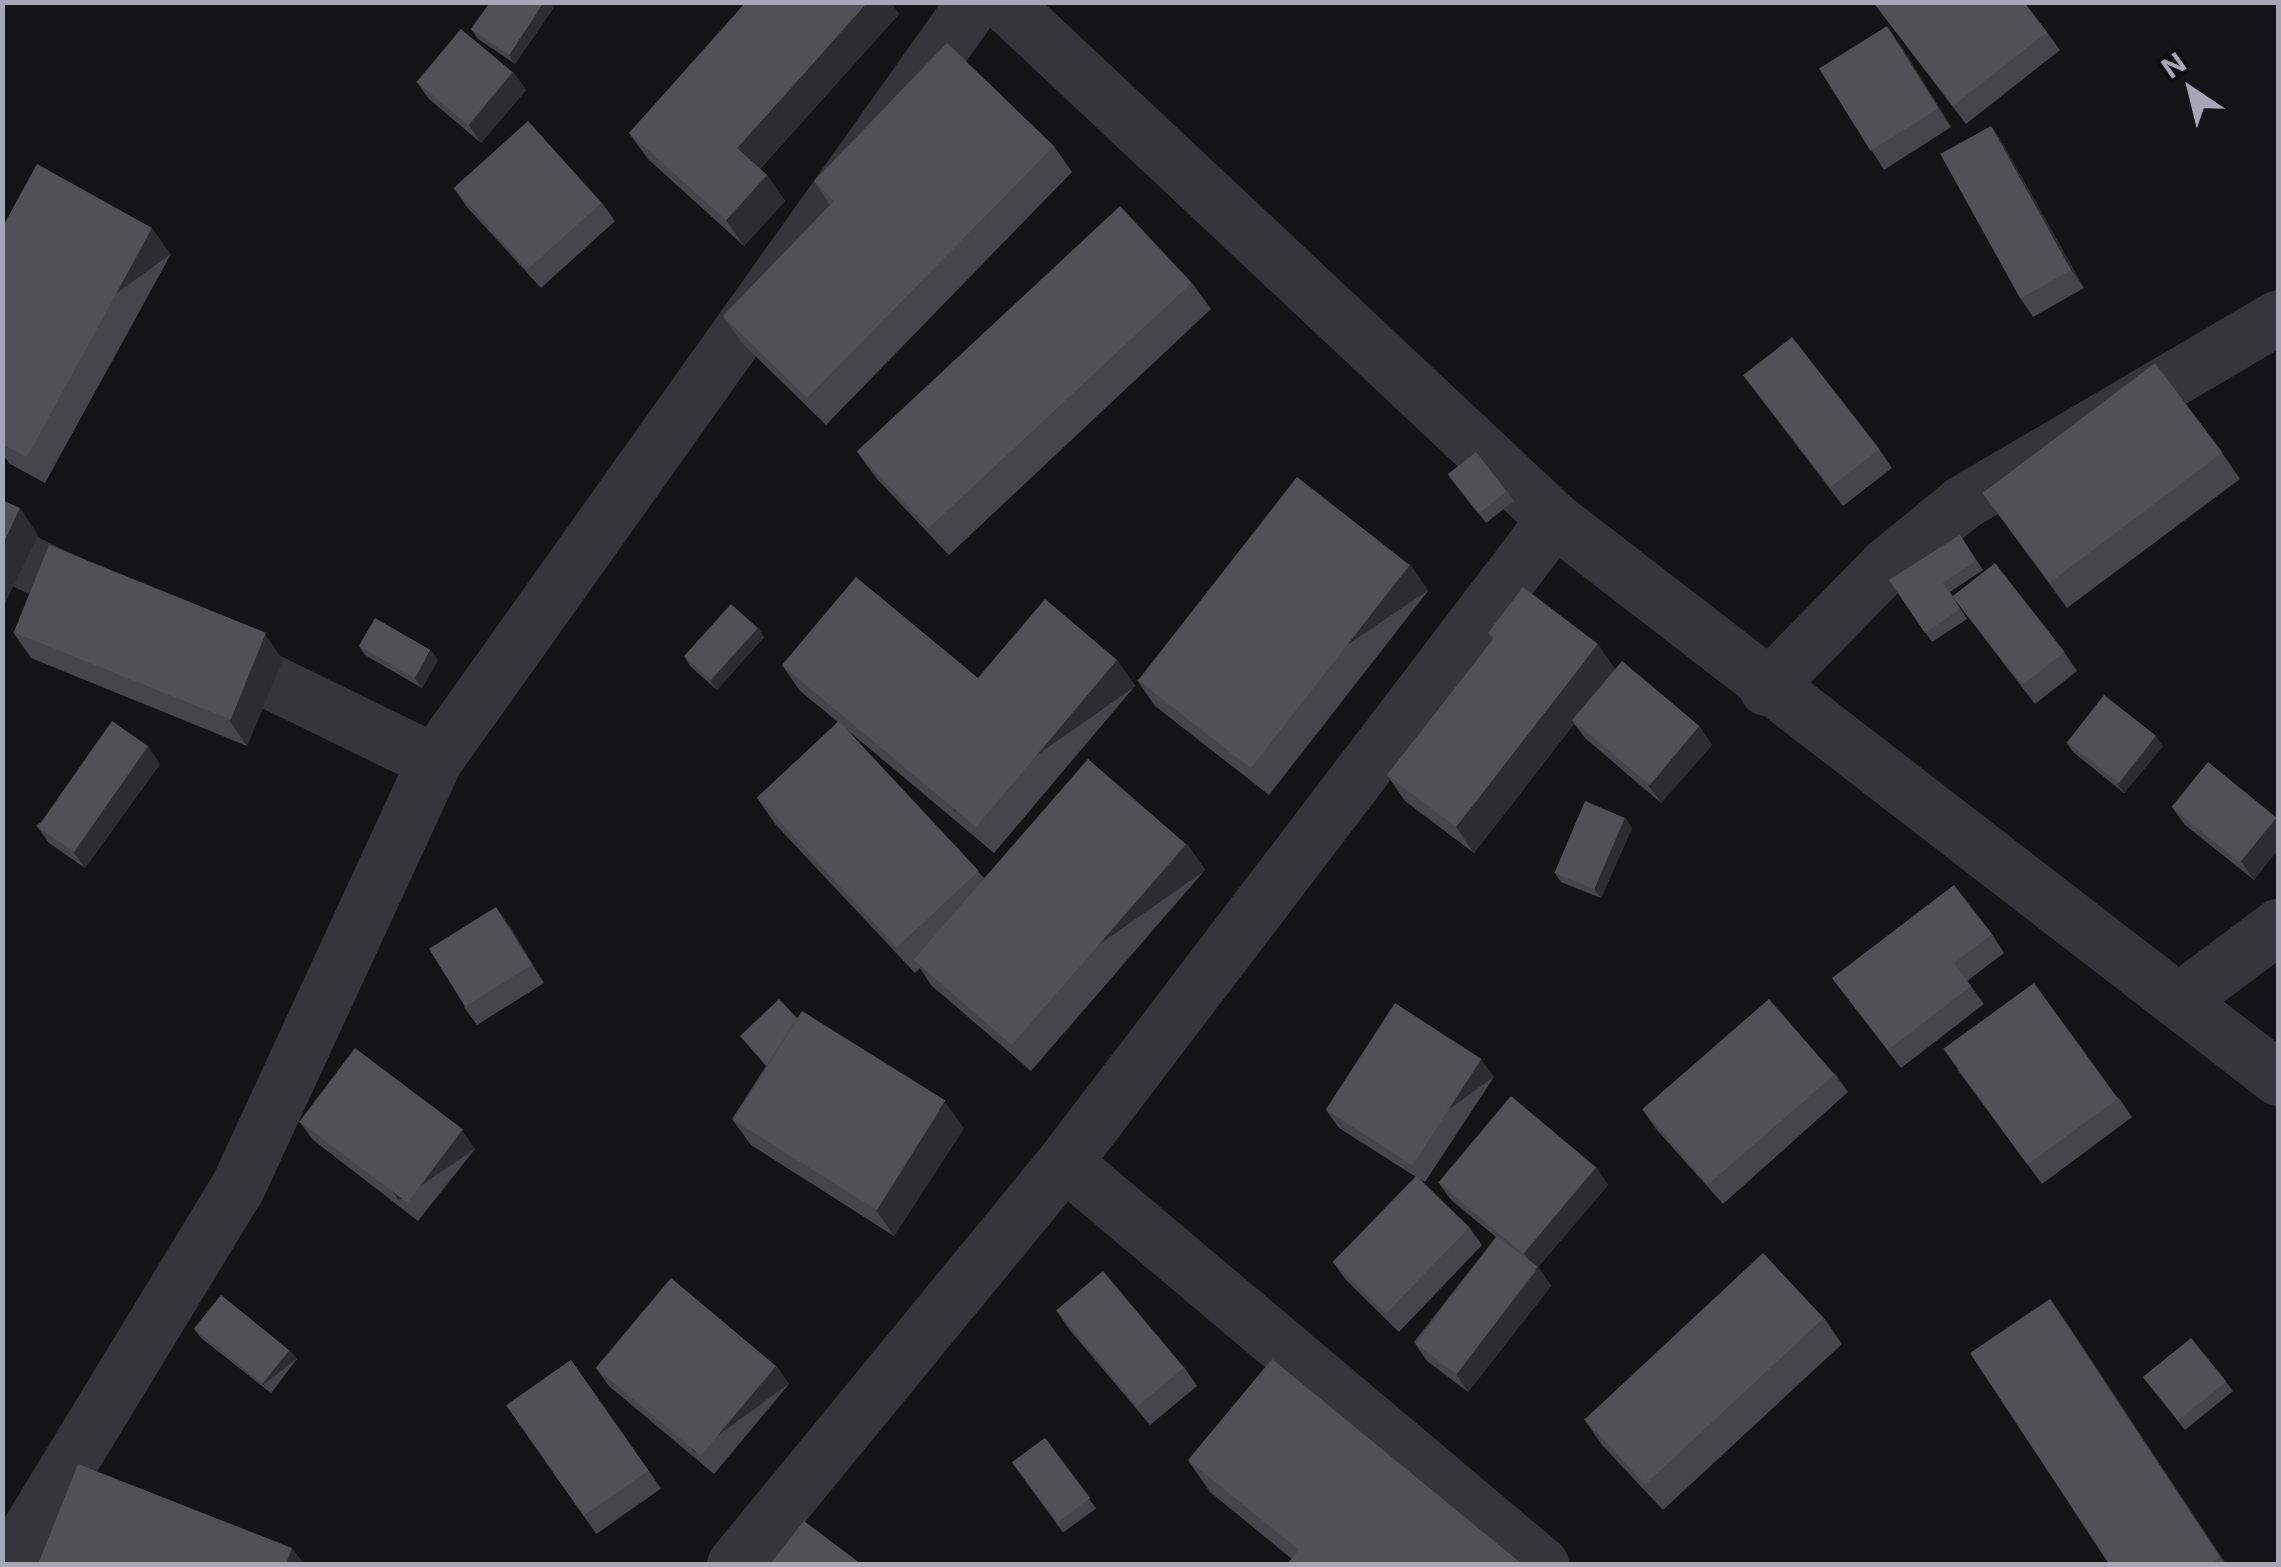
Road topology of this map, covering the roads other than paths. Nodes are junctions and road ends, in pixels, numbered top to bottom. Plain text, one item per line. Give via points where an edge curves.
1 (974, 2) edge
2 (1003, 2) edge
3 (2278, 317) edge
4 (1554, 519) junction
5 (2, 550) edge
6 (1766, 688) junction
7 (434, 762) junction
8 (2278, 926) edge
9 (2180, 1000) junction
10 (2278, 1078) edge
11 (1064, 1162) junction
12 (8, 1564) edge
13 (734, 1564) edge
14 (1541, 1564) edge

1 - 7 street
2 - 4 street
3 - 6 street via 1963,502 1886,564
4 - 6 street
4 - 11 street
5 - 7 street
6 - 9 street
7 - 12 street via 238,1188
8 - 9 street
9 - 10 street
11 - 13 street
11 - 14 street

